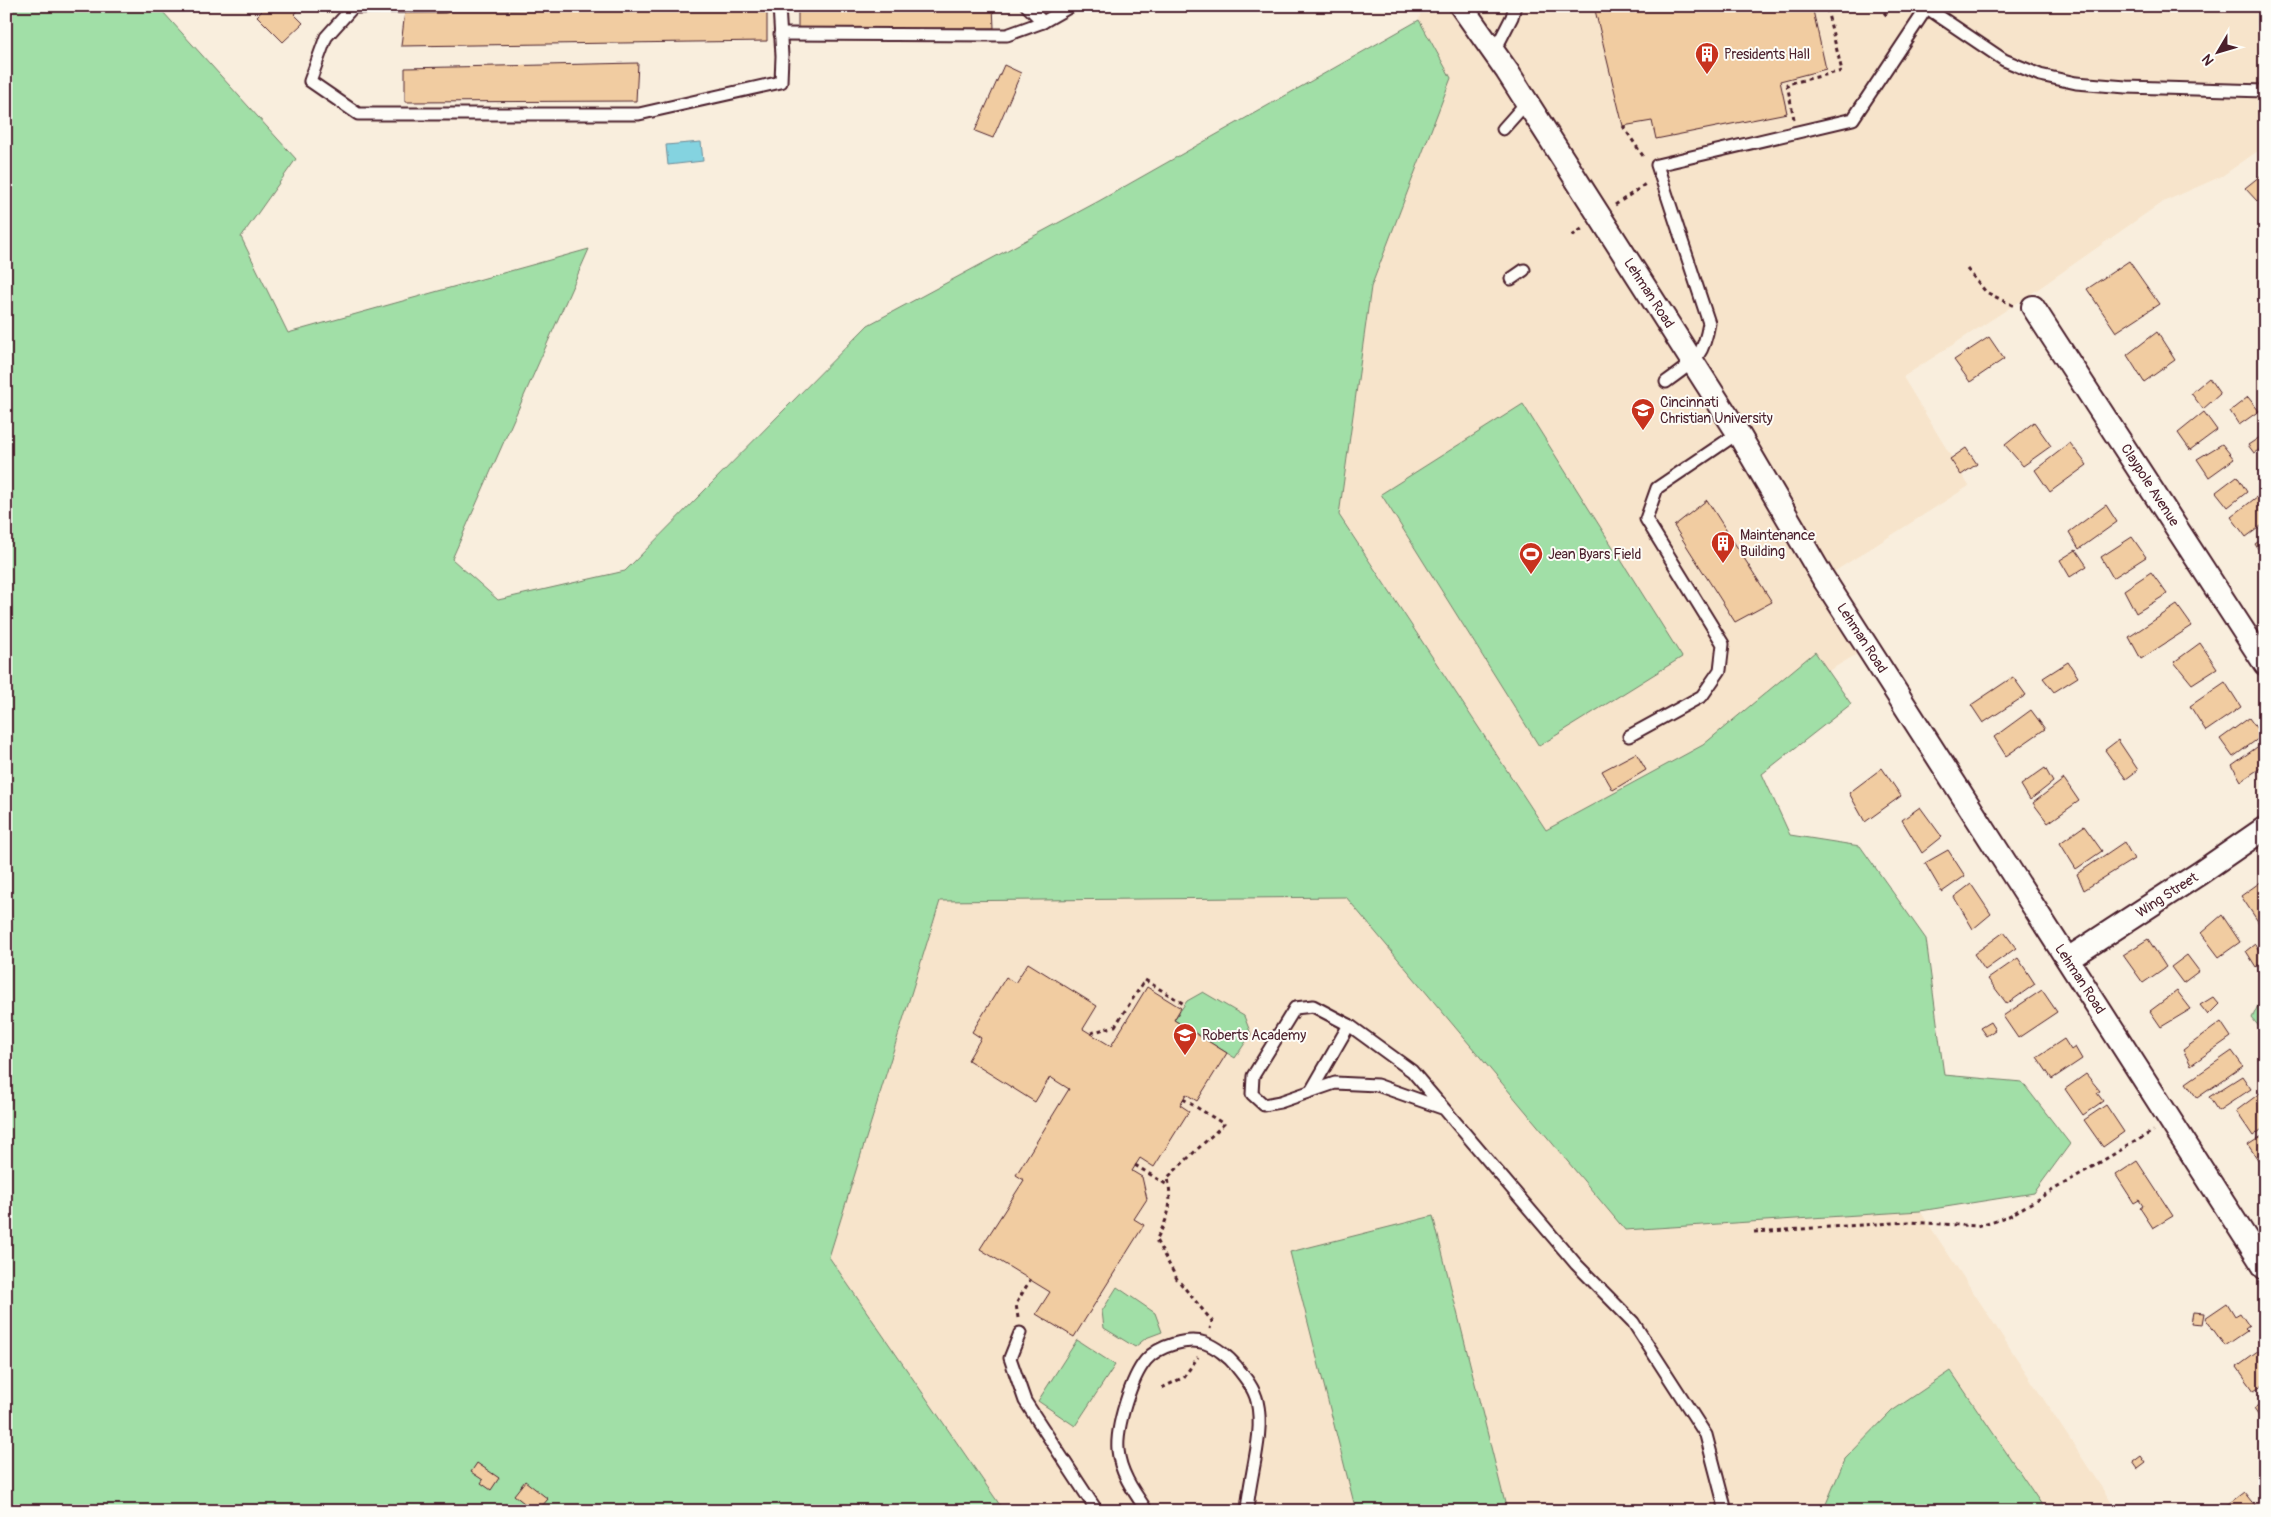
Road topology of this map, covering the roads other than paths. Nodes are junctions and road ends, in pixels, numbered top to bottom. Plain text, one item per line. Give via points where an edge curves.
1 (445, 6) edge
2 (779, 6) edge
3 (1027, 6) edge
4 (1071, 6) edge
5 (1461, 6) edge
6 (1515, 6) edge
7 (1927, 7) edge
8 (1043, 22) junction
9 (780, 34) junction
10 (1494, 52) junction
11 (2265, 91) edge
12 (1527, 102) junction
13 (1503, 129) dead end
14 (1524, 270) dead end
15 (1511, 278) dead end
16 (2025, 307) road end
17 (1693, 362) junction
18 (1666, 382) dead end
19 (1738, 433) junction
20 (2265, 664) edge
21 (1629, 736) dead end
22 (2265, 828) edge
23 (2068, 959) junction
24 (1349, 1025) junction
25 (1311, 1091) junction
26 (1442, 1108) junction
27 (2265, 1268) edge
28 (1020, 1334) road end
29 (1097, 1511) edge
30 (1147, 1511) edge
31 (1247, 1511) edge
32 (1726, 1511) edge

1 - 9 lane via 353,7 326,37 310,81 358,114 639,114 780,82
2 - 9 lane
3 - 8 lane
4 - 8 lane
5 - 10 street, Lehman Road
6 - 10 lane
7 - 11 lane via 2004,60 2040,75 2076,83 2126,87
7 - 17 lane via 1853,119 1657,165 1709,323 1706,343
8 - 9 lane via 1006,35
10 - 12 street, Lehman Road
12 - 13 lane
12 - 17 street, Lehman Road
14 - 15 lane
16 - 20 street, Claypole Avenue
17 - 18 lane
17 - 19 street, Lehman Road
19 - 21 lane via 1657,488 1646,519 1722,644 1720,670 1702,696
19 - 23 street, Lehman Road via 1823,578
22 - 23 street, Wing Street
23 - 27 street, Lehman Road
24 - 25 lane
24 - 25 lane via 1313,1006 1294,1008 1253,1076 1252,1094 1264,1105
24 - 26 lane via 1412,1071
25 - 26 lane via 1335,1083 1377,1085
26 - 32 lane via 1576,1264 1633,1322 1706,1435
28 - 29 lane via 1010,1358 1026,1401
30 - 31 lane via 1123,1470 1118,1450 1119,1429 1146,1360 1159,1349 1178,1342 1205,1343 1230,1358 1248,1380 1257,1401 1259,1430

